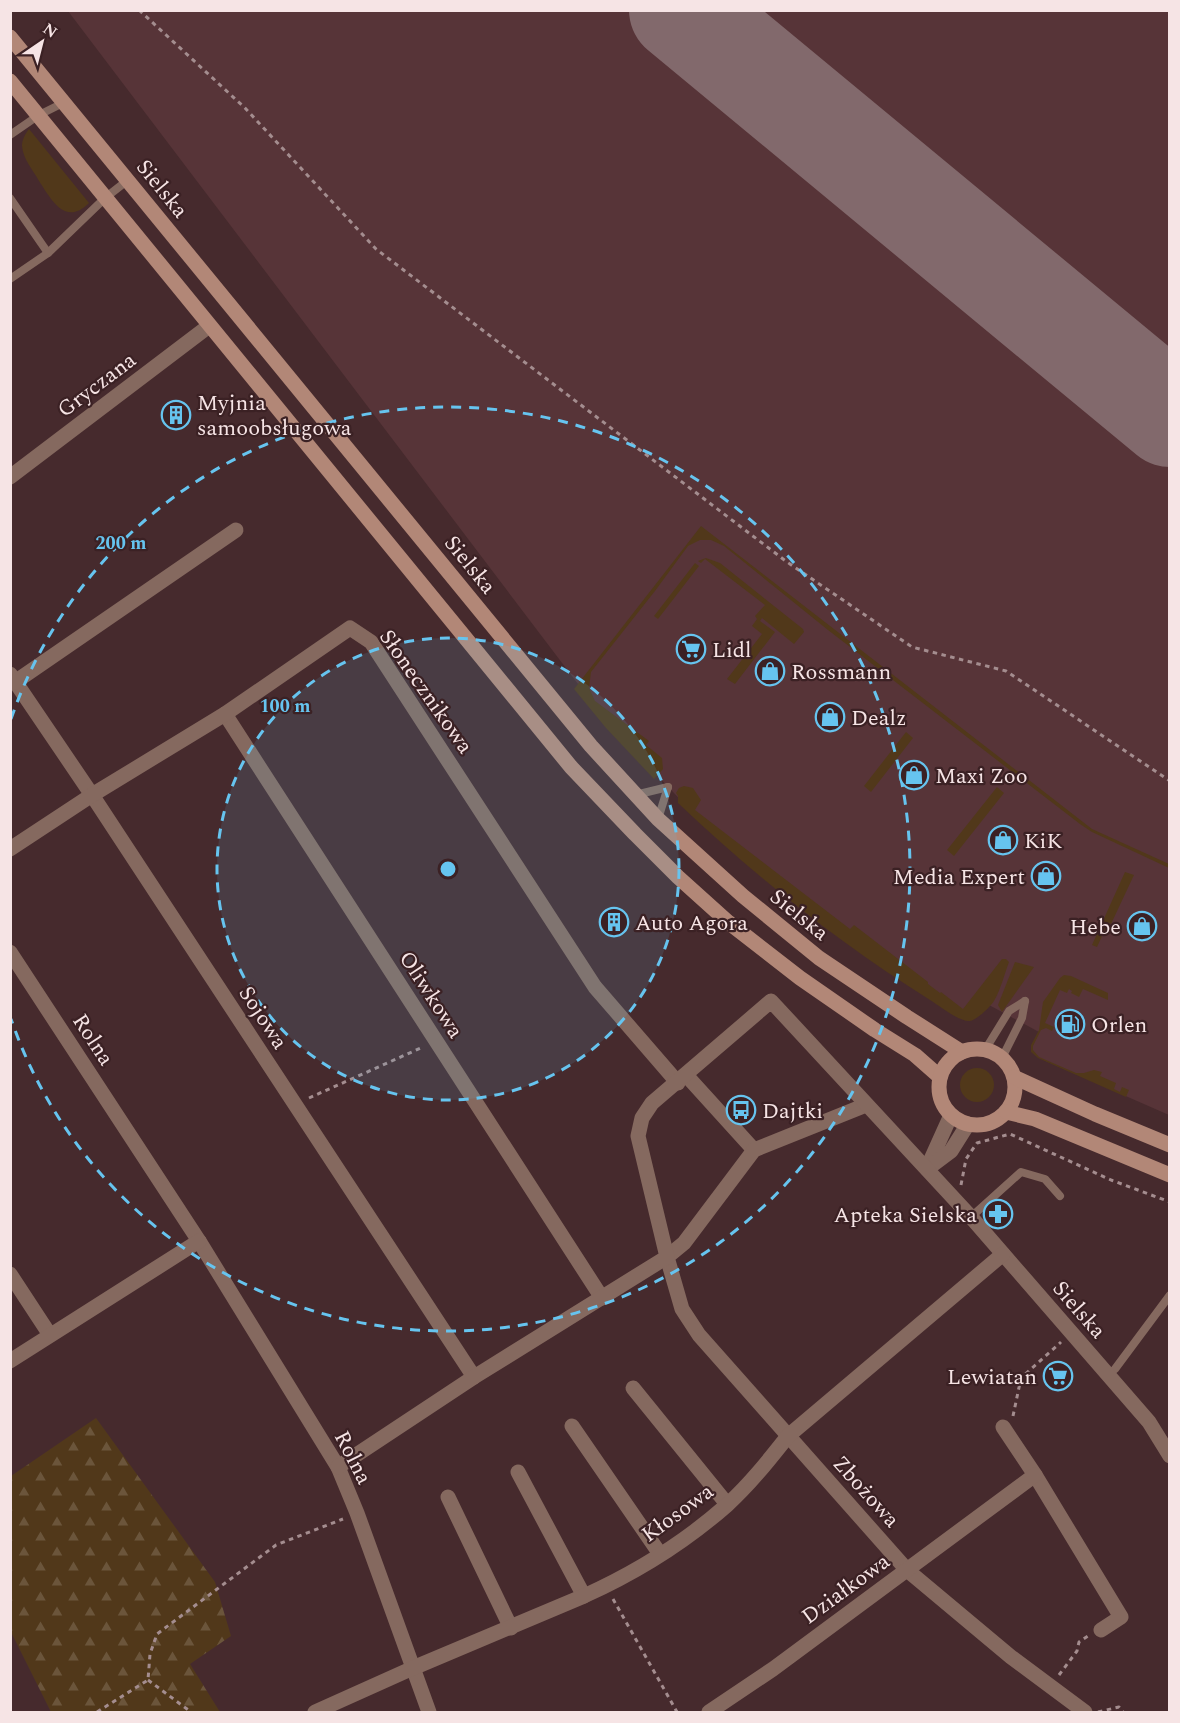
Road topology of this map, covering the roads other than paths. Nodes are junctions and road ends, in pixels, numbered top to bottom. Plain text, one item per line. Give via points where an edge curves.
1 (10, 37) edge
2 (10, 81) edge
3 (65, 102) junction
4 (39, 115) junction
5 (10, 135) edge
6 (128, 180) junction
7 (10, 198) edge
8 (105, 198) junction
9 (48, 253) junction
10 (10, 279) edge
11 (231, 308) junction
12 (209, 326) junction
13 (10, 477) edge
14 (236, 530) dead end
15 (13, 678) edge
16 (225, 714) junction
17 (92, 795) junction
18 (635, 795) junction
19 (658, 819) junction
20 (10, 849) edge
21 (10, 952) edge
22 (771, 1001) joint
23 (985, 1050) junction
24 (962, 1052) junction
25 (1002, 1059) junction
26 (940, 1077) junction
27 (1014, 1077) junction
28 (682, 1079) junction
29 (866, 1105) junction
30 (1006, 1112) junction
31 (951, 1115) junction
32 (968, 1124) junction
33 (1170, 1145) edge
34 (754, 1150) junction
35 (927, 1169) junction
36 (1170, 1175) edge
37 (1060, 1196) dead end
38 (971, 1217) junction
39 (199, 1241) junction
40 (1003, 1254) junction
41 (667, 1257) junction
42 (10, 1274) edge
43 (1170, 1295) edge
44 (602, 1298) junction
45 (50, 1335) junction
46 (10, 1360) edge
47 (1108, 1375) junction
48 (474, 1377) junction
49 (633, 1388) dead end
50 (572, 1426) dead end
51 (1006, 1431) road end
52 (788, 1436) junction
53 (1170, 1456) edge
54 (338, 1467) junction
55 (518, 1472) dead end
56 (1035, 1475) junction
57 (448, 1497) dead end
58 (728, 1504) junction
59 (660, 1554) junction
60 (908, 1570) junction
61 (584, 1596) junction
62 (510, 1628) junction
63 (1101, 1630) road end
64 (413, 1668) junction
65 (315, 1713) edge
66 (429, 1713) edge
67 (709, 1713) edge
68 (1085, 1713) edge

1 - 3 main road, Sielska
2 - 4 main road
3 - 4 lane
3 - 6 main road, Sielska
4 - 5 lane
4 - 8 main road
6 - 8 lane
6 - 11 main road, Sielska
7 - 9 lane
8 - 9 lane
8 - 12 main road
9 - 10 lane
11 - 12 main road
11 - 18 main road, Sielska
12 - 13 street, Gryczana
12 - 26 main road via 571,767 635,834 728,922 800,978 915,1055
14 - 15 street, Sojowa
15 - 17 street, Sojowa
16 - 17 street, Słonecznikowa
16 - 28 street, Słonecznikowa via 350,628 371,642 595,987
16 - 44 street, Oliwkowa
17 - 20 street, Słonecznikowa
17 - 48 street, Sojowa
18 - 19 main road, Sielska
18 - 19 lane via 668,786
19 - 24 main road, Sielska via 819,958
21 - 39 street, Rolna
22 - 28 street, Zbożowa
22 - 29 street, Sielska
23 - 24 main road
23 - 25 main road
23 - 25 lane via 1009,1011 1025,1001 1022,1018
24 - 26 main road via 952,1058
25 - 27 main road
26 - 31 main road via 940,1097
27 - 30 main road via 1015,1089
27 - 33 main road
28 - 34 street, Słonecznikowa
28 - 41 street, Zbożowa via 652,1103 642,1118 638,1136
29 - 34 street
29 - 35 street, Sielska
30 - 32 main road via 989,1123
30 - 36 main road via 1035,1119
31 - 32 main road
31 - 35 street
32 - 35 street via 951,1151
34 - 41 street via 684,1243
35 - 38 street, Sielska
37 - 38 lane via 1045,1179 1021,1172
38 - 40 street, Sielska
39 - 45 street
39 - 54 street, Rolna
40 - 47 street, Sielska
40 - 52 street, Kłosowa
41 - 44 street
41 - 52 street, Zbożowa via 682,1309 699,1335
42 - 45 street
43 - 47 lane
44 - 48 street
45 - 46 street
47 - 53 street, Sielska via 1149,1422
48 - 54 street
49 - 58 street
50 - 59 street
51 - 56 street
52 - 58 street, Kłosowa
52 - 60 street, Zbożowa
54 - 64 street, Rolna
55 - 61 street
56 - 60 street, Działkowa
56 - 63 street via 1121,1617
57 - 62 street
58 - 59 street, Kłosowa
59 - 61 street, Kłosowa
60 - 67 street, Działkowa
60 - 68 street, Zbożowa
61 - 62 street, Kłosowa
62 - 64 street, Kłosowa
64 - 65 street, Kłosowa
64 - 66 street, Rolna

